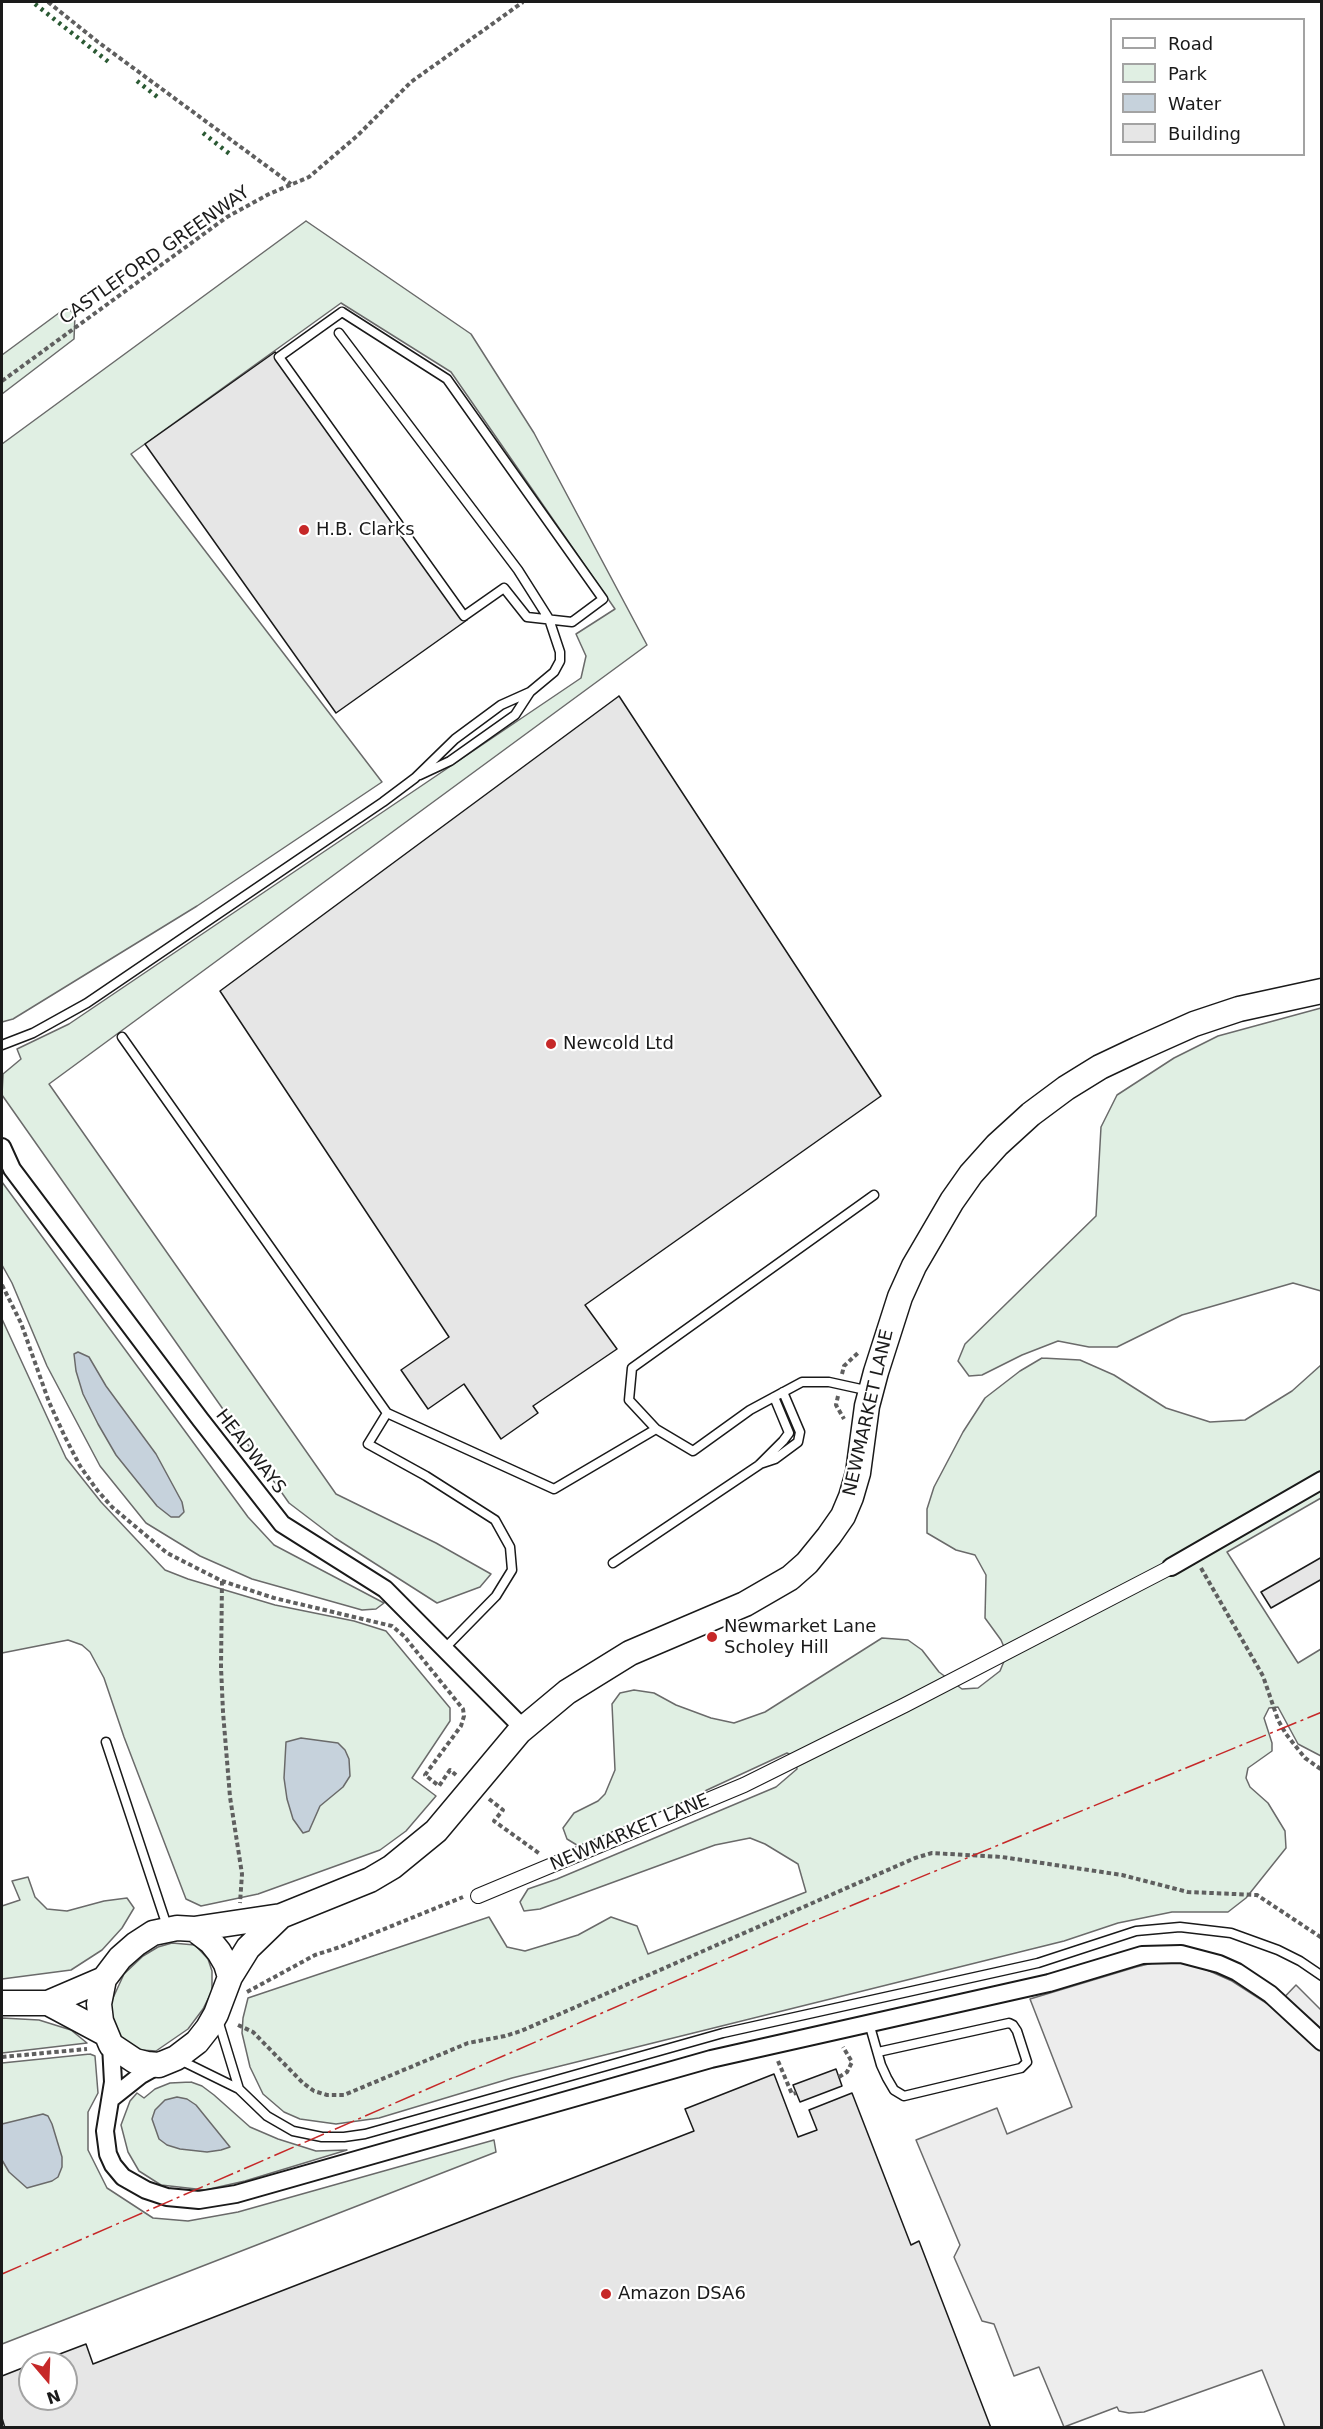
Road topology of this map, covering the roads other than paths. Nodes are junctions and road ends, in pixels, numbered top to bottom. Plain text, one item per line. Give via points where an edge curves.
1 (339, 333) dead end
2 (549, 619) junction
3 (530, 692) junction
4 (415, 778) junction
5 (1322, 991) edge
6 (122, 1037) dead end
7 (2, 1045) edge
8 (2, 1147) edge
9 (874, 1195) dead end
10 (871, 1391) junction
11 (783, 1392) junction
12 (774, 1397) junction
13 (387, 1413) junction
14 (656, 1429) junction
15 (759, 1465) junction
16 (1322, 1480) edge
17 (613, 1563) dead end
18 (1172, 1567) joint
19 (444, 1649) junction
20 (523, 1728) junction
21 (106, 1742) dead end
22 (478, 1896) road end
23 (281, 1916) junction
24 (194, 1929) junction
25 (168, 1930) junction
26 (1322, 1976) edge
27 (104, 1978) junction
28 (238, 1984) junction
29 (2, 2003) edge
30 (48, 2003) junction
31 (216, 2014) junction
32 (869, 2023) junction
33 (104, 2042) junction
34 (1322, 2042) edge
35 (878, 2052) junction
36 (168, 2062) junction
37 (239, 2089) junction
38 (112, 2098) junction

1 - 2 lane via 518,570
2 - 2 lane via 527,617 504,588 464,616 279,357 342,312 447,379 603,599 572,622
2 - 3 lane via 560,661 554,672
3 - 4 lane via 501,705 454,739
3 - 4 lane via 515,715 501,726 450,761
4 - 7 lane via 87,1003
5 - 10 main road, NEWMARKET LANE via 1239,1009 1194,1024 1100,1067 1031,1114 971,1174 933,1229 900,1297
6 - 13 lane
8 - 19 street, HEADWAYS via 19,1178 282,1524 385,1589
9 - 14 lane via 632,1368 629,1400
10 - 11 lane via 829,1382 802,1382
10 - 20 main road, NEWMARKET LANE via 851,1497 834,1530 807,1563 746,1604 654,1642 602,1669
11 - 12 lane
11 - 15 lane via 800,1432 798,1442 775,1460
12 - 14 lane via 693,1451
12 - 15 lane via 789,1433
13 - 14 lane via 554,1490
13 - 19 lane via 368,1444 495,1520 510,1547 512,1570 496,1596
15 - 17 lane
16 - 18 street, NEWMARKET LANE
18 - 22 street, NEWMARKET LANE via 785,1765
19 - 20 street, HEADWAYS
20 - 23 main road, NEWMARKET LANE via 436,1832 417,1848 363,1884
21 - 25 lane
23 - 24 main road, NEWMARKET LANE
23 - 28 main road, NEWMARKET LANE via 248,1948
24 - 25 main road, NEWMARKET LANE
24 - 28 main road via 219,1952
25 - 27 main road, NEWMARKET LANE via 136,1944
26 - 37 lane via 1300,1960 1232,1933 1204,1928 1154,1929 1121,1935 1038,1964 723,2033 365,2134 322,2137 293,2131 267,2116
27 - 30 main road, NEWMARKET LANE
27 - 33 main road via 99,2004
28 - 31 main road, NEWMARKET LANE
29 - 30 main road, NEWMARKET LANE
30 - 33 main road, NEWMARKET LANE
31 - 36 main road, NEWMARKET LANE via 197,2042
31 - 37 lane
32 - 34 street via 1049,1983 1142,1955 1181,1954 1219,1964 1253,1981
32 - 35 lane
32 - 38 street via 711,2059 218,2199 167,2197 123,2176 113,2165 105,2142
33 - 36 main road, NEWMARKET LANE via 135,2061
33 - 38 street via 113,2082
35 - 35 lane via 1009,2023 1017,2031 1027,2062 1021,2068 904,2096 892,2086
36 - 37 lane
36 - 38 street via 141,2075

